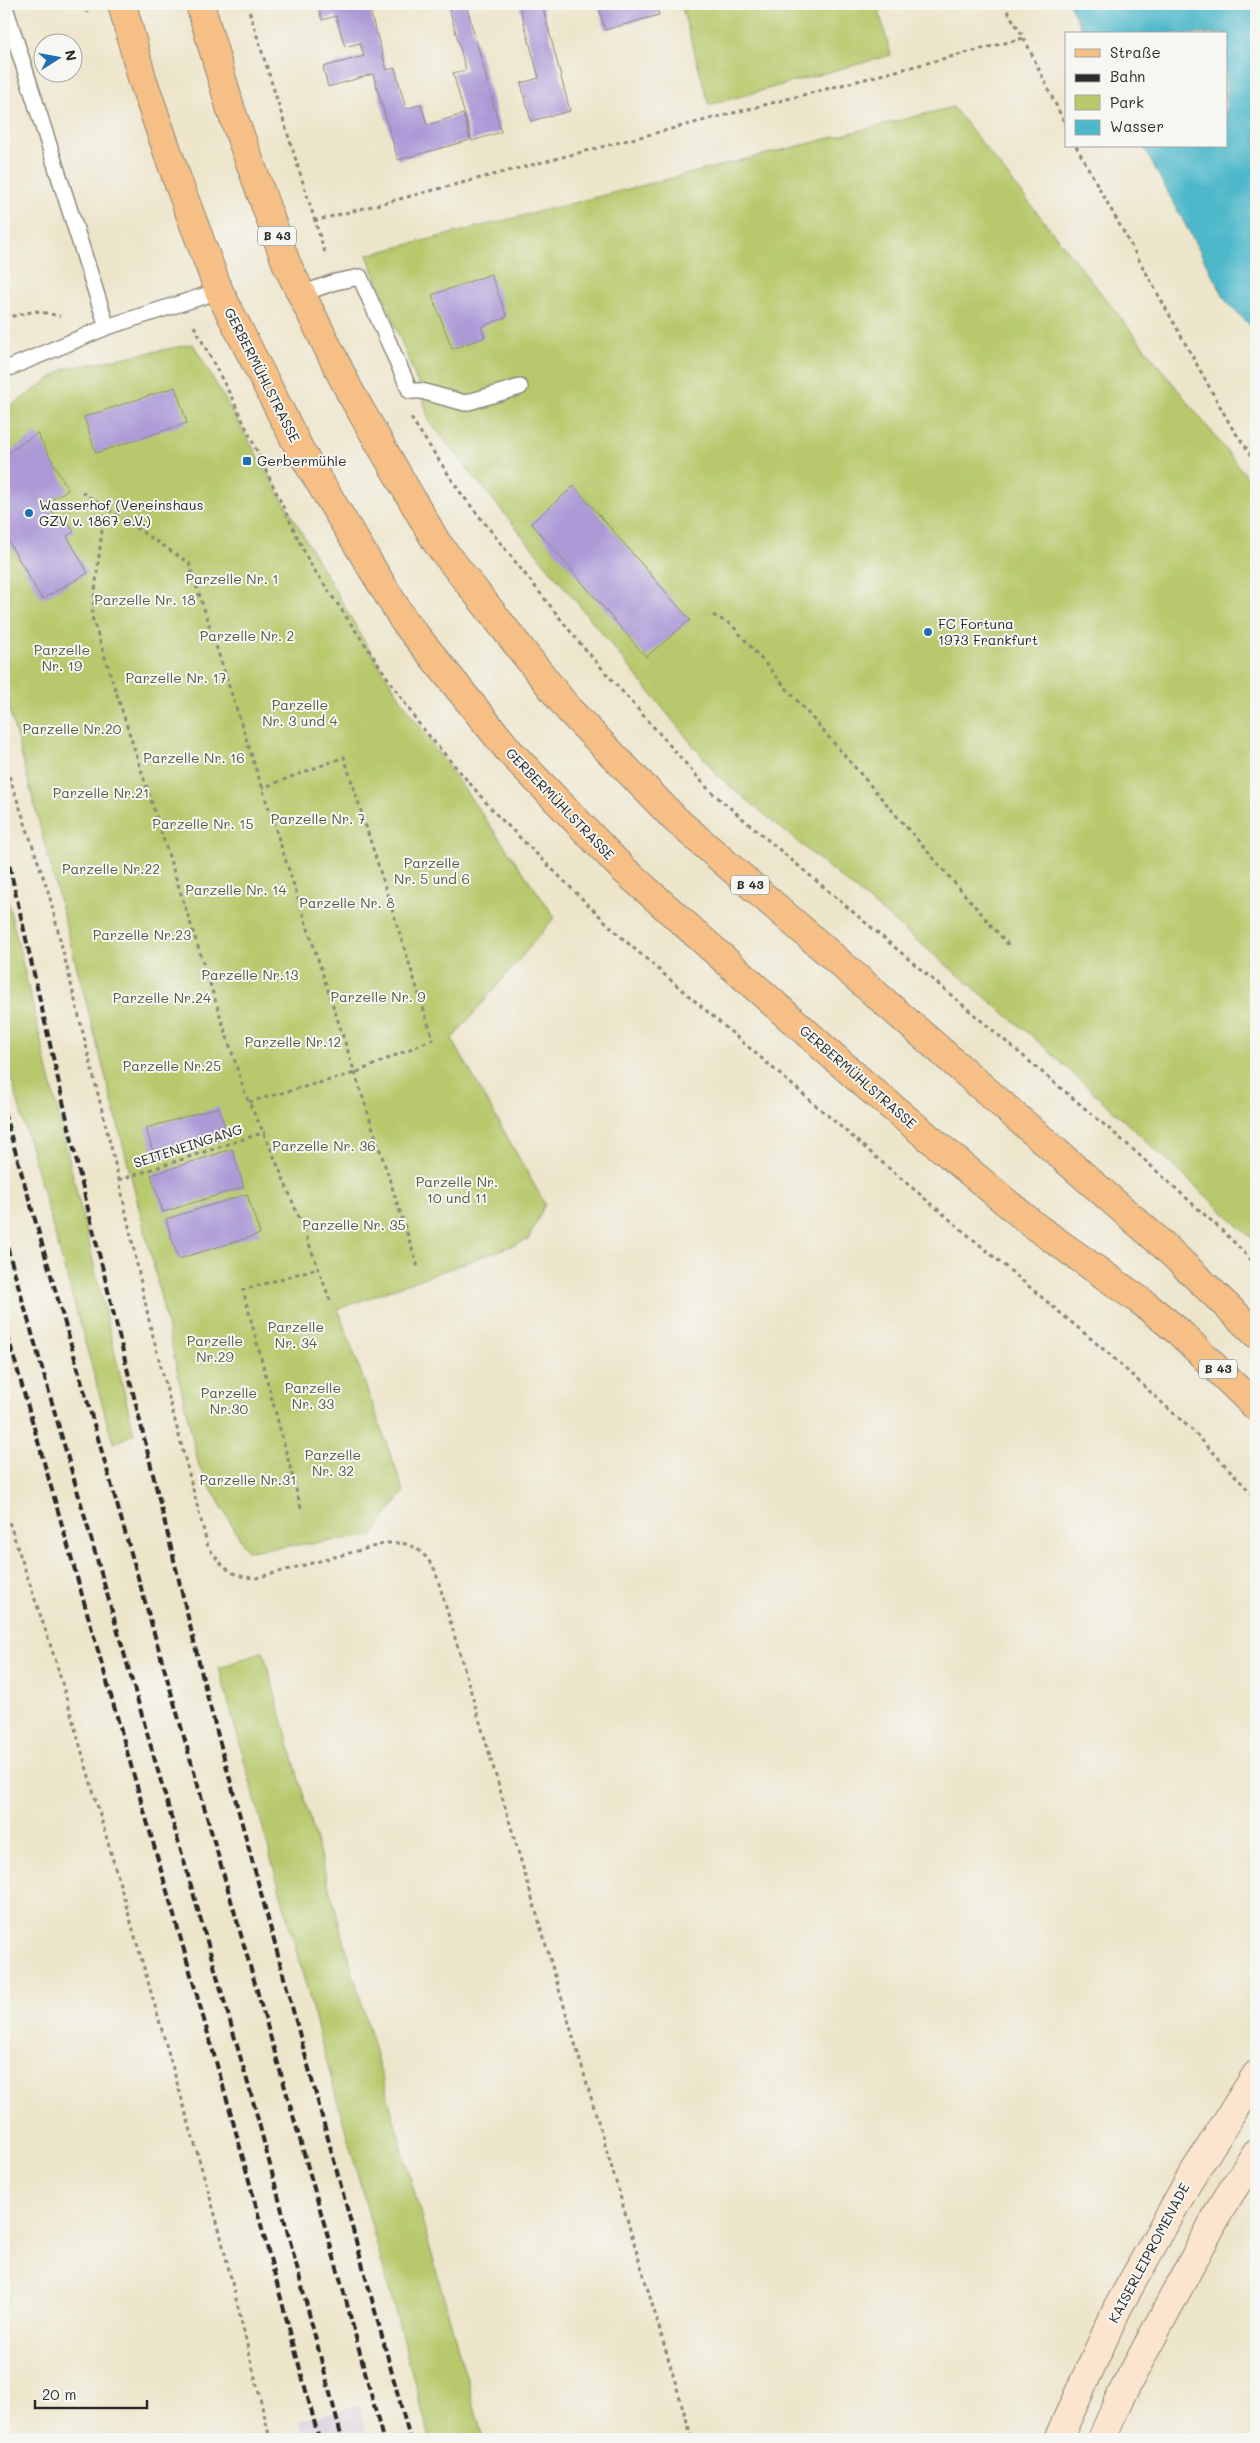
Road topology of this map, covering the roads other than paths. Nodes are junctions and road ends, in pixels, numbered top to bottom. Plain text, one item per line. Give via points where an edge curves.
1 (4, 4) edge
2 (122, 4) edge
3 (200, 4) edge
4 (219, 291) junction
5 (301, 294) junction
6 (107, 327) junction
7 (4, 370) edge
8 (520, 387) dead end
9 (1256, 1334) edge
10 (1256, 1407) edge
11 (1256, 2075) edge
12 (1256, 2152) edge
13 (1058, 2439) edge
14 (1102, 2439) edge

1 - 6 lane
2 - 4 main road, GERBERMÜHLSTRASSE / B 43 via 149,97
3 - 5 main road, B 43 via 231,110 287,265
4 - 6 lane
4 - 10 main road, GERBERMÜHLSTRASSE / B 43 via 300,450 404,621 510,752 622,868 863,1083 1036,1227 1136,1297 1179,1332
5 - 8 lane via 360,277 410,391 465,404
5 - 9 main road, B 43 via 359,409 437,543 569,710 675,819 1162,1244
6 - 7 lane
11 - 13 main road, KAISERLEIPROMENADE via 1188,2182 1118,2307
12 - 14 main road via 1216,2216 1118,2399

